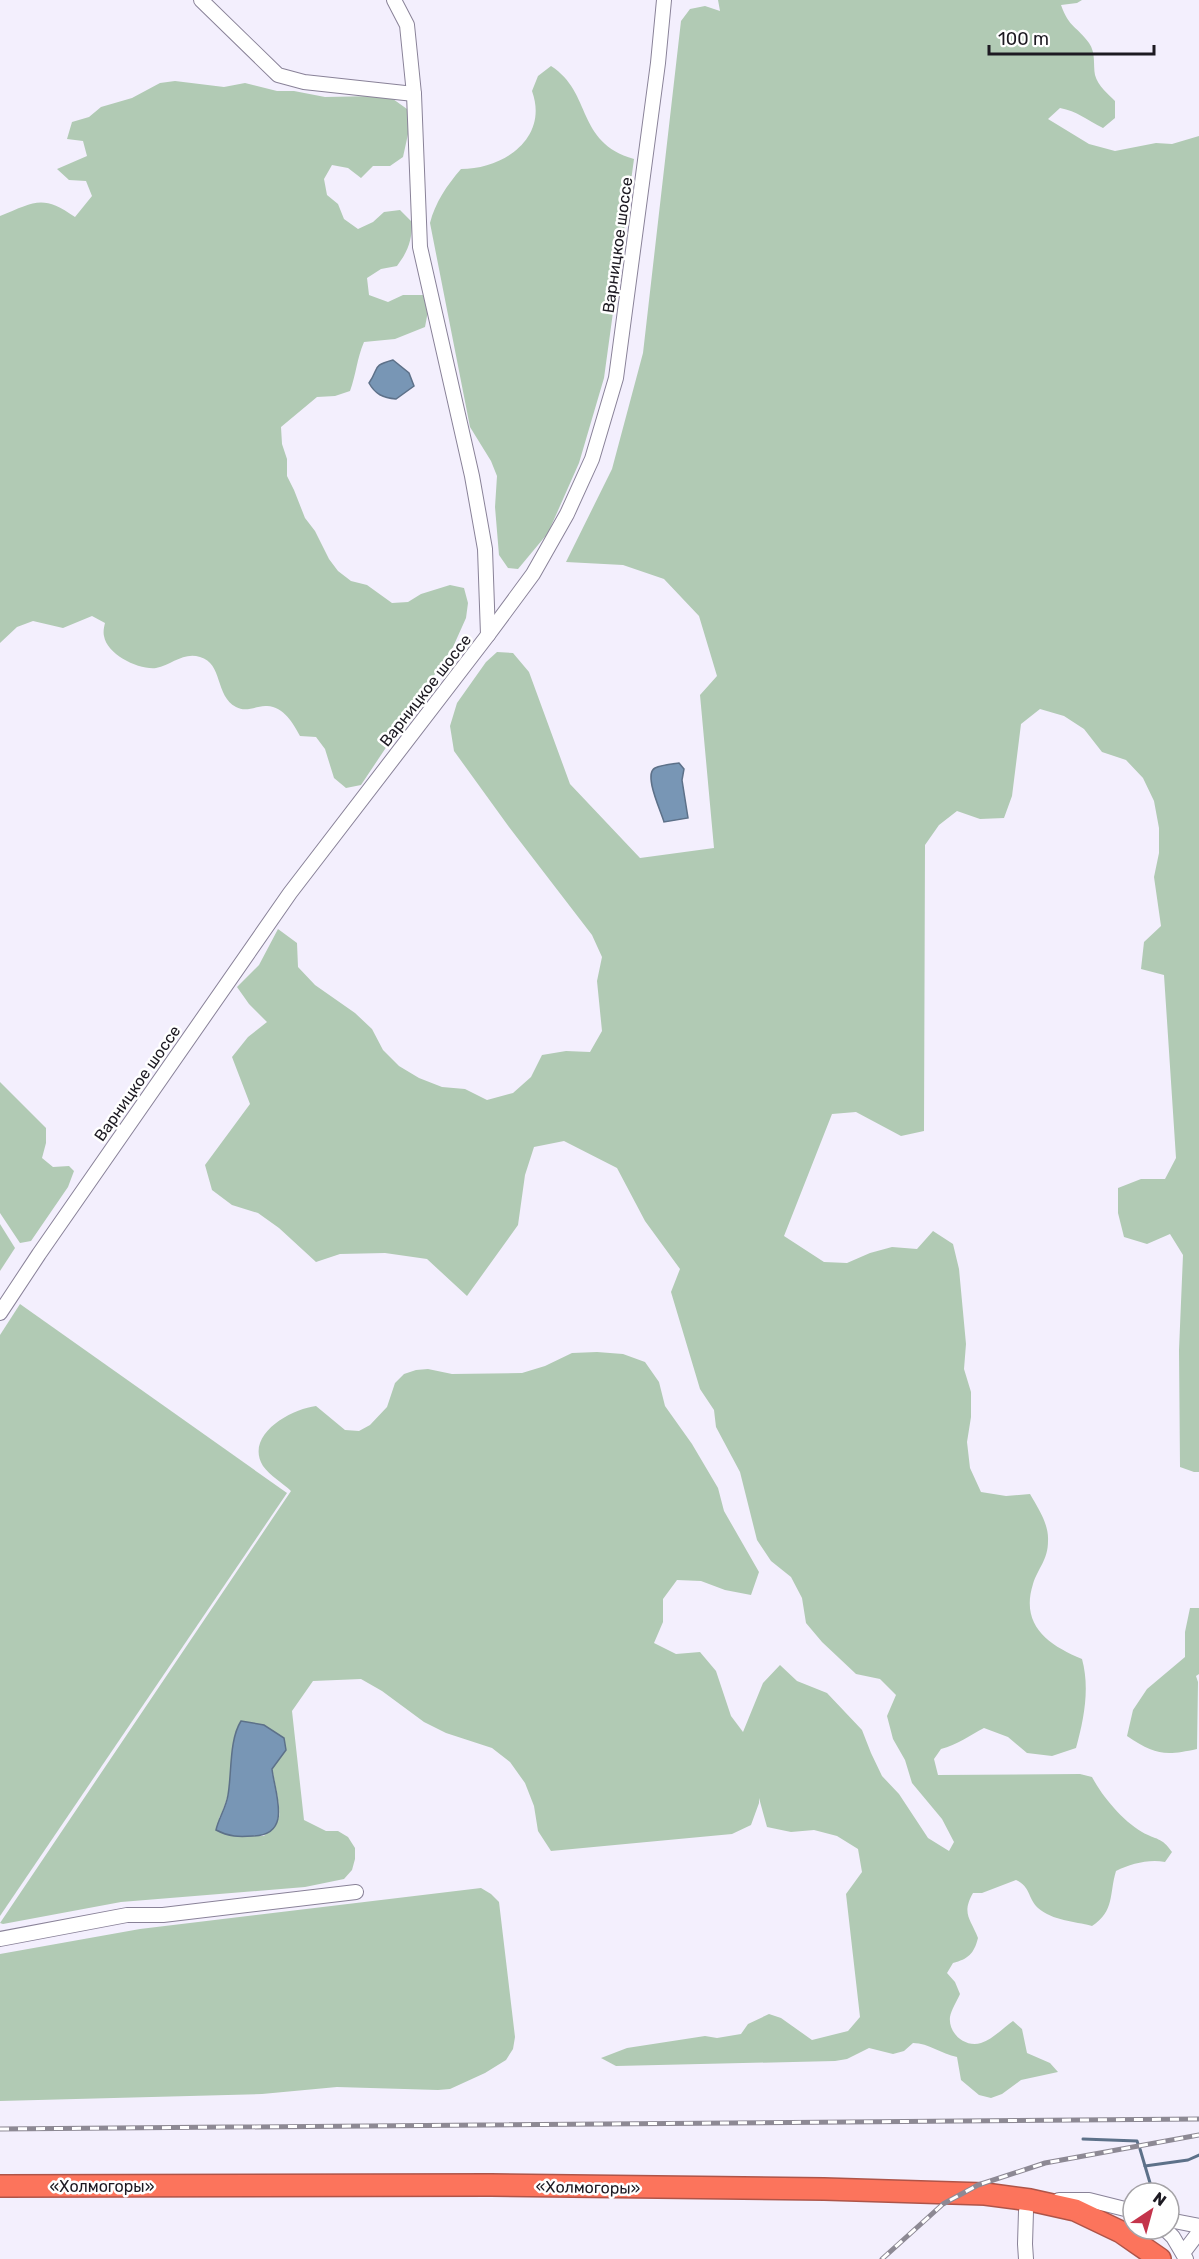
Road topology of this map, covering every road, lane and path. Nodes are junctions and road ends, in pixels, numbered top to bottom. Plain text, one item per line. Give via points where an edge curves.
1 (201, 0) edge
2 (394, 0) edge
3 (664, 0) edge
4 (414, 94) junction
5 (488, 635) junction
6 (0, 1313) edge
7 (356, 1892) dead end
8 (0, 1939) edge
9 (0, 2186) edge
10 (0, 2199) edge
11 (1028, 2205) junction
12 (1121, 2208) edge
13 (1181, 2222) edge
14 (1199, 2226) edge
15 (1199, 2232) edge
16 (1173, 2241) edge
17 (1184, 2256) edge
18 (1026, 2259) edge
19 (1139, 2259) edge
20 (1160, 2259) edge

1 - 4 street via 278,75 304,82
2 - 4 street via 407,25
3 - 5 street, Варницкое шоссе via 616,378 592,459 567,514 532,574
4 - 5 street via 420,248 483,538
5 - 6 street, Варницкое шоссе via 290,893
7 - 8 street via 163,1915 127,1915
9 - 11 highway, «Холмогоры» via 824,2189 985,2194
10 - 11 highway, «Холмогоры» via 376,2198
11 - 12 street via 1089,2200
11 - 18 street
11 - 19 highway, «Холмогоры» via 1090,2230
11 - 20 highway, «Холмогоры» via 1058,2205 1091,2217 1128,2236
13 - 14 street
15 - 17 street
16 - 17 street

